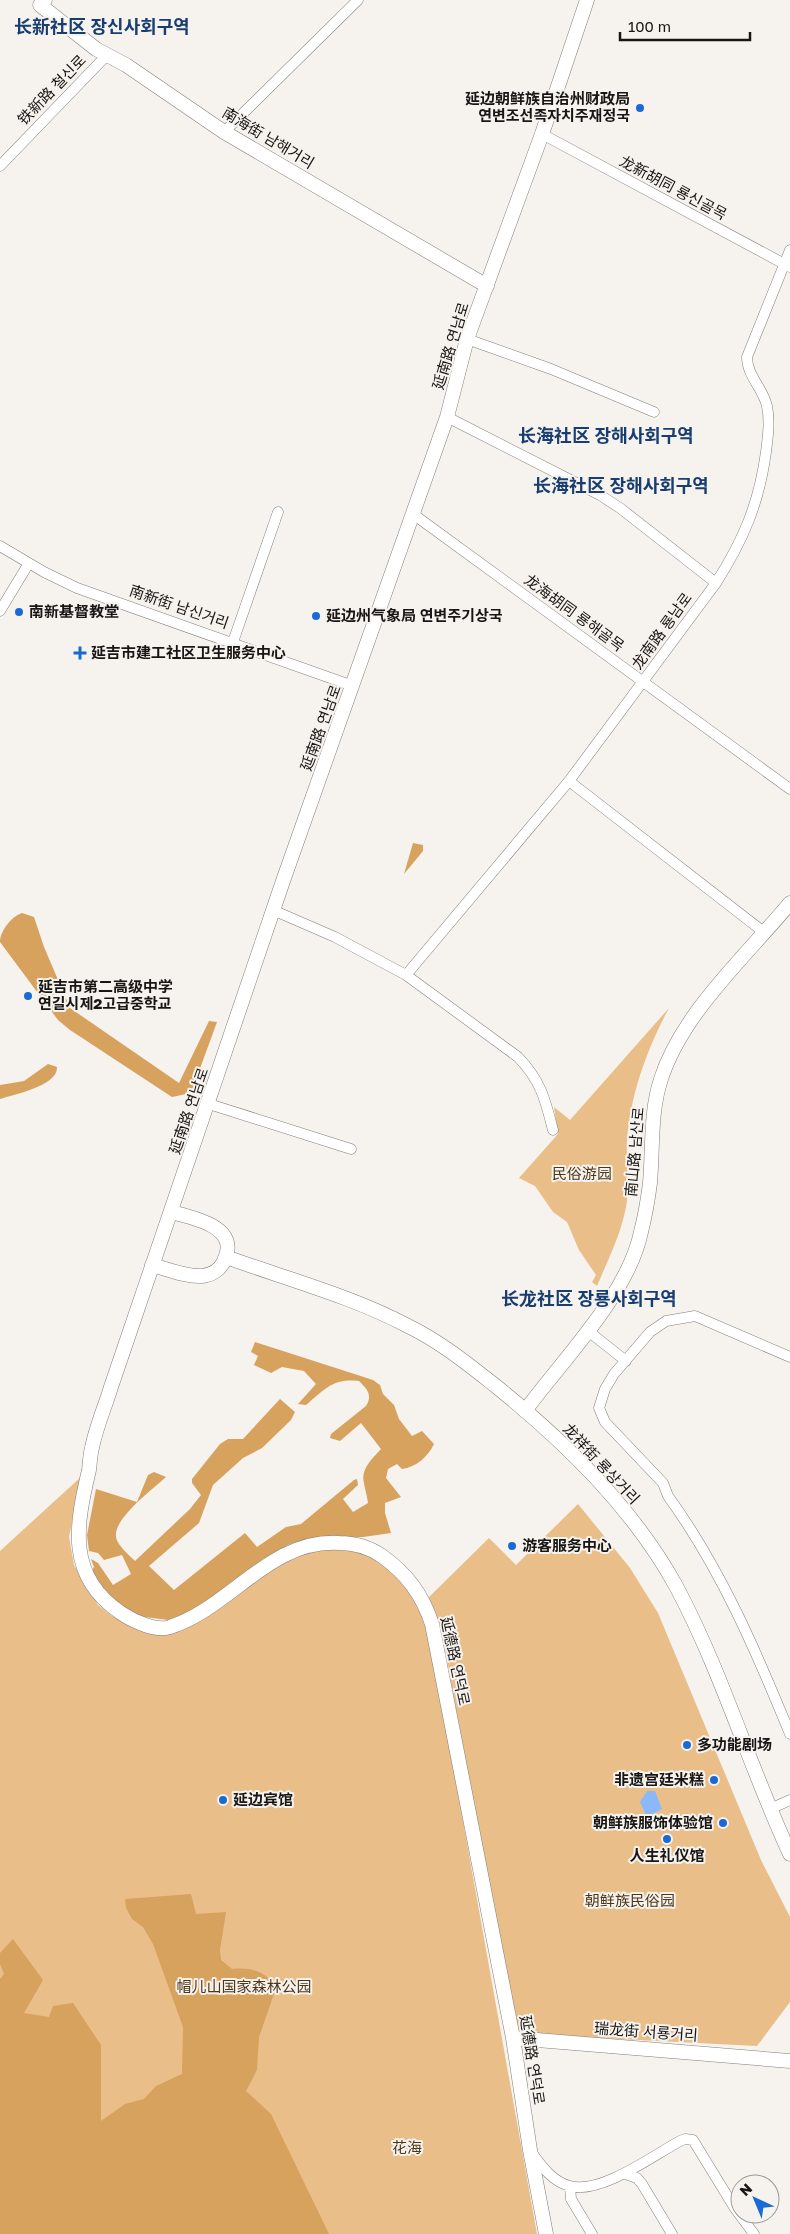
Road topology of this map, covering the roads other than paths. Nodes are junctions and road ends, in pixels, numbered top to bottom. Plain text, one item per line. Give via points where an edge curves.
1 (358, 0) edge
2 (587, 0) edge
3 (42, 2) edge
4 (106, 56) junction
5 (224, 132) junction
6 (542, 134) junction
7 (0, 166) edge
8 (790, 250) edge
9 (787, 266) edge
10 (487, 286) junction
11 (467, 339) junction
12 (654, 412) dead end
13 (447, 416) junction
14 (278, 512) dead end
15 (412, 514) junction
16 (0, 546) edge
17 (29, 563) junction
18 (716, 583) junction
19 (0, 611) edge
20 (233, 642) junction
21 (644, 682) junction
22 (353, 686) junction
23 (569, 781) junction
24 (790, 789) edge
25 (790, 903) edge
26 (275, 911) junction
27 (765, 933) junction
28 (406, 975) junction
29 (209, 1104) junction
30 (553, 1130) dead end
31 (351, 1148) dead end
32 (171, 1212) junction
33 (226, 1257) junction
34 (152, 1266) junction
35 (588, 1331) junction
36 (790, 1357) edge
37 (626, 1361) junction
38 (525, 1411) junction
39 (89, 1468) joint
40 (787, 1714) edge
41 (790, 1734) edge
42 (790, 1800) edge
43 (770, 1809) junction
44 (790, 1854) edge
45 (514, 2038) junction
46 (786, 2059) edge
47 (530, 2150) junction
48 (624, 2174) junction
49 (570, 2186) junction
50 (546, 2234) edge
51 (592, 2234) edge
52 (672, 2234) edge
53 (754, 2234) edge

1 - 5 street
2 - 6 main road, 延南路 연남로
3 - 4 main road, 南海街 남해거리
4 - 5 main road, 南海街 남해거리 via 126,65
4 - 7 street, 铁新路 철신로
5 - 10 main road, 南海街 남해거리
6 - 9 street, 龙新胡同 룡신골목
6 - 10 main road, 延南路 연남로
8 - 9 street, 龙南路 룡남로
9 - 18 street, 龙南路 룡남로 via 747,357 747,366 766,404 769,421 757,501 738,550
10 - 11 main road, 延南路 연남로
11 - 12 street via 551,369
11 - 13 main road, 延南路 연남로
13 - 15 main road, 延南路 연남로
13 - 18 street via 600,495
14 - 20 street
15 - 21 street, 龙海胡同 룡해골목
15 - 22 main road, 延南路 연남로
16 - 17 street, 南新街 남신거리
17 - 19 street
17 - 20 street, 南新街 남신거리 via 76,588
18 - 21 street, 龙南路 룡남로
20 - 22 street, 南新街 남신거리
21 - 23 street, 龙南路 룡남로
21 - 24 street, 龙海胡同 룡해골목
22 - 26 main road, 延南路 연남로
23 - 27 street
23 - 28 street, 龙南路 룡남로
25 - 27 main road, 南山路 남산로
26 - 28 street via 335,937
26 - 29 main road, 延南路 연남로
27 - 35 main road, 南山路 남산로 via 697,1014 679,1040 661,1078 654,1110 650,1185 636,1252 611,1298
28 - 30 street via 530,1069 543,1090
29 - 31 street
29 - 32 main road, 延南路 연남로
32 - 33 main road via 216,1226 226,1240
32 - 34 main road, 延南路 연남로
33 - 34 main road via 216,1270 201,1276
33 - 38 main road, 龙祥街 룡상거리 via 365,1306 408,1326 463,1360
34 - 39 main road, 延南路 연남로 via 92,1448
35 - 37 street
35 - 38 main road, 南山路 남산로
36 - 37 street via 696,1316 688,1316 657,1326 633,1349
37 - 40 street via 605,1389 599,1408 601,1415 663,1483 737,1611
38 - 43 main road, 龙祥街 룡상거리 via 610,1494 664,1567 718,1678
39 - 45 main road, 延德路 연덕로 via 78,1524 82,1560 96,1590 109,1605 146,1625 168,1628 187,1621 210,1608 276,1558 327,1542 376,1552 417,1589 432,1624
40 - 41 street
42 - 43 street
43 - 44 main road, 龙祥街 룡상거리
45 - 46 main road, 瑞龙街 서룡거리
45 - 47 main road, 延德路 연덕로
47 - 49 street via 542,2167
47 - 50 main road, 延德路 연덕로
48 - 49 street via 587,2186
48 - 52 street via 637,2178 642,2184
48 - 53 street via 680,2141 693,2140
49 - 51 street via 571,2199

